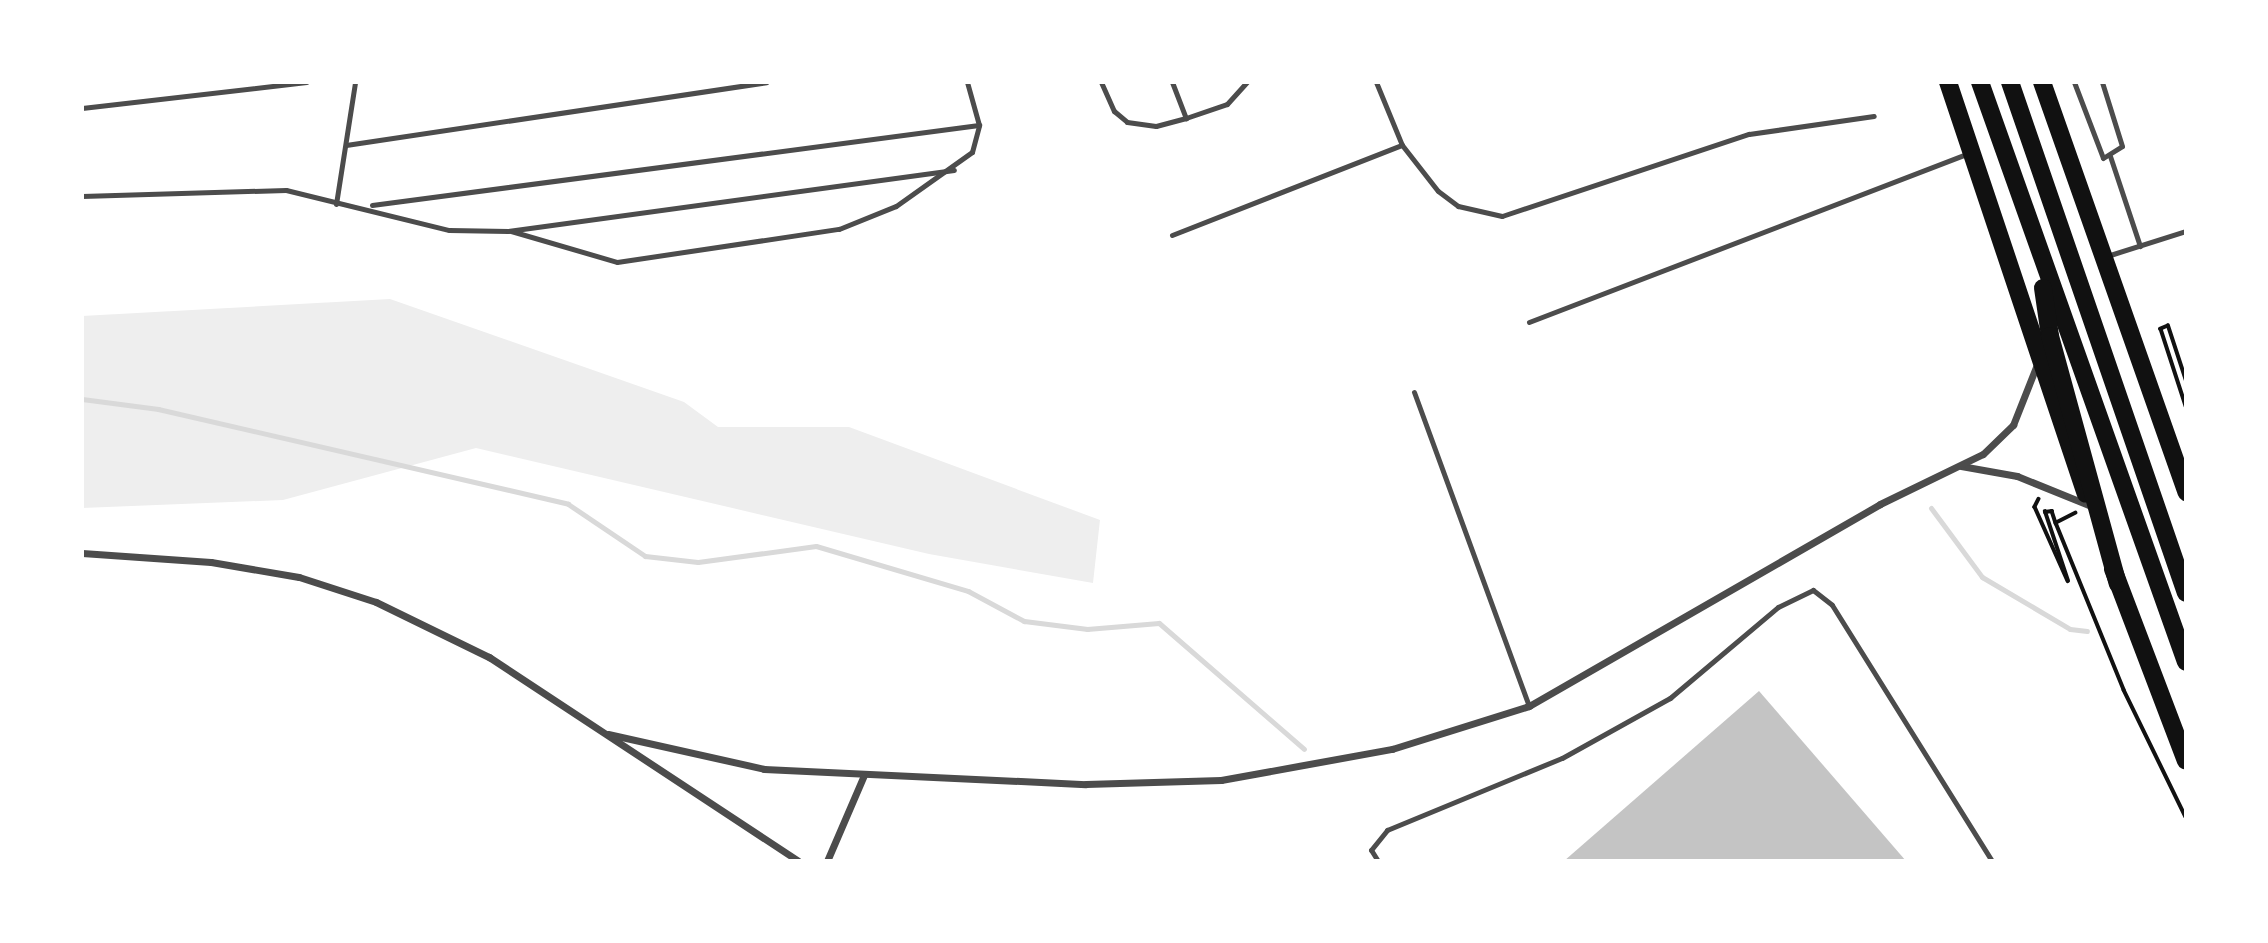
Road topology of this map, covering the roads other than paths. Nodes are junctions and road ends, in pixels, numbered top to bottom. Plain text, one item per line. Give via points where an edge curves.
1 (307, 82) edge
2 (355, 82) edge
3 (766, 82) edge
4 (967, 82) edge
5 (1101, 82) edge
6 (1172, 82) edge
7 (1247, 82) edge
8 (1376, 82) edge
9 (1948, 82) edge
10 (1980, 82) edge
11 (2010, 82) edge
12 (2042, 82) edge
13 (2074, 82) edge
14 (2102, 82) edge
15 (82, 108) edge
16 (1874, 116) dead end
17 (1186, 118) junction
18 (979, 125) junction
19 (346, 145) junction
20 (1402, 145) junction
21 (1969, 153) junction
22 (2110, 156) junction
23 (954, 170) junction
24 (82, 197) edge
25 (336, 204) junction
26 (369, 206) junction
27 (508, 231) junction
28 (2186, 231) edge
29 (1172, 235) dead end
30 (2037, 246) junction
31 (2140, 246) junction
32 (2101, 258) junction
33 (1529, 322) dead end
34 (2038, 361) junction
35 (1414, 392) dead end
36 (1960, 466) junction
37 (2186, 492) edge
38 (2091, 506) junction
39 (82, 553) edge
40 (2118, 584) junction
41 (2186, 593) edge
42 (2186, 662) edge
43 (1529, 706) junction
44 (608, 734) junction
45 (2186, 761) edge
46 (864, 775) junction
47 (799, 861) edge
48 (827, 861) edge
49 (1378, 861) edge
50 (1992, 861) edge

1 - 15 lane
2 - 19 lane
3 - 19 lane
4 - 18 lane
5 - 17 lane via 1114,111 1127,122 1156,126
6 - 17 lane
7 - 17 lane via 1227,104
8 - 20 lane
9 - 21 main road
10 - 30 main road
11 - 41 main road
12 - 32 main road
13 - 22 lane via 2097,152
14 - 22 lane via 2122,142
16 - 20 lane via 1749,134 1502,216 1458,205 1438,191
18 - 23 lane via 972,152
18 - 26 lane
19 - 25 lane
20 - 29 lane
21 - 33 lane
21 - 34 main road
22 - 31 lane
23 - 27 lane
23 - 27 lane via 839,229 703,254 617,262
24 - 25 lane via 255,189
25 - 26 lane
26 - 27 lane via 449,230
28 - 31 lane
30 - 40 main road via 2050,336
30 - 42 main road
31 - 32 lane
32 - 37 main road
34 - 36 street via 2013,425
34 - 38 main road
35 - 43 lane
36 - 38 street via 2017,476
36 - 43 street via 1880,504
38 - 40 main road
39 - 44 street via 211,562 299,577 376,602 489,657
40 - 45 main road
43 - 46 street via 1392,749 1221,780 1086,784
44 - 46 street via 723,764
44 - 47 street
46 - 48 street
49 - 50 lane via 1371,850 1387,830 1562,758 1670,698 1778,607 1813,590 1832,605

